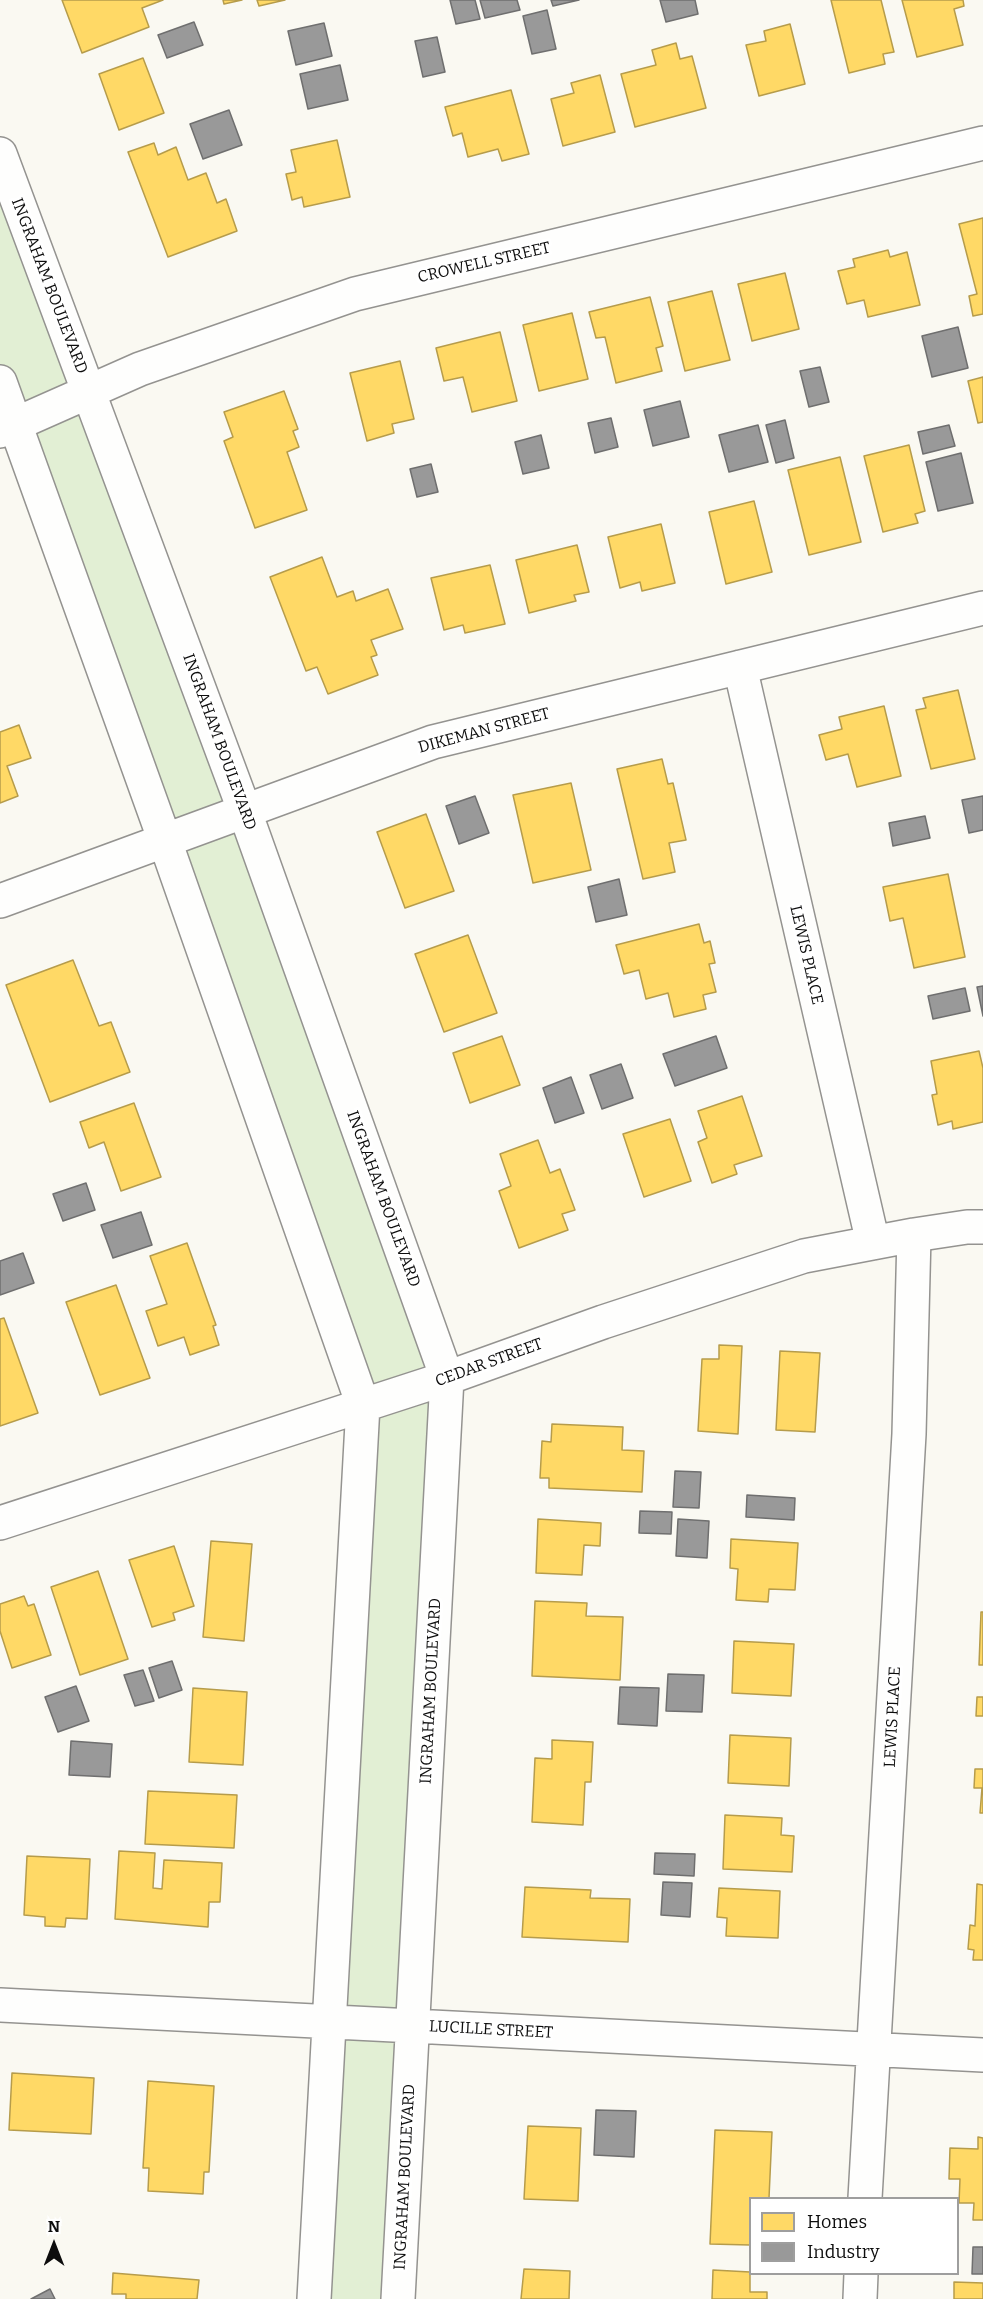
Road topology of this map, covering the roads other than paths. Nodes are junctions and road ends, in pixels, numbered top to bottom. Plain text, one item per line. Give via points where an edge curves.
1 (983, 143) edge
2 (0, 154) edge
3 (0, 381) edge
4 (89, 392) junction
5 (8, 428) edge
6 (983, 608) edge
7 (740, 667) junction
8 (245, 812) junction
9 (165, 841) junction
10 (0, 901) edge
11 (983, 1227) edge
12 (914, 1235) junction
13 (873, 1243) junction
14 (447, 1378) junction
15 (363, 1405) junction
16 (0, 1523) edge
17 (0, 2005) edge
18 (329, 2021) junction
19 (414, 2026) junction
20 (874, 2049) junction
21 (983, 2055) edge
22 (866, 2197) edge
23 (861, 2275) edge
24 (314, 2299) edge
25 (398, 2299) edge
26 (860, 2299) edge

1 - 4 street, CROWELL STREET via 355,294 140,369
2 - 4 street, INGRAHAM BOULEVARD
3 - 5 street
4 - 5 street, CROWELL STREET
4 - 8 street, INGRAHAM BOULEVARD
5 - 9 street
6 - 7 street, DIKEMAN STREET
7 - 8 street, DIKEMAN STREET via 433,742
7 - 13 street, LEWIS PLACE
8 - 9 street, DIKEMAN STREET
8 - 14 street, INGRAHAM BOULEVARD
9 - 10 street, DIKEMAN STREET
9 - 15 street
11 - 12 street, CEDAR STREET
12 - 13 street, CEDAR STREET
12 - 20 street, LEWIS PLACE via 909,1434
13 - 14 street, CEDAR STREET via 804,1256
14 - 15 street, CEDAR STREET
14 - 19 street, INGRAHAM BOULEVARD
15 - 16 street, CEDAR STREET
15 - 18 street
17 - 18 street, LUCILLE STREET
18 - 19 street, LUCILLE STREET
18 - 24 street
19 - 20 street, LUCILLE STREET
19 - 25 street, INGRAHAM BOULEVARD
20 - 21 street, LUCILLE STREET
20 - 22 street, LEWIS PLACE
23 - 26 street

